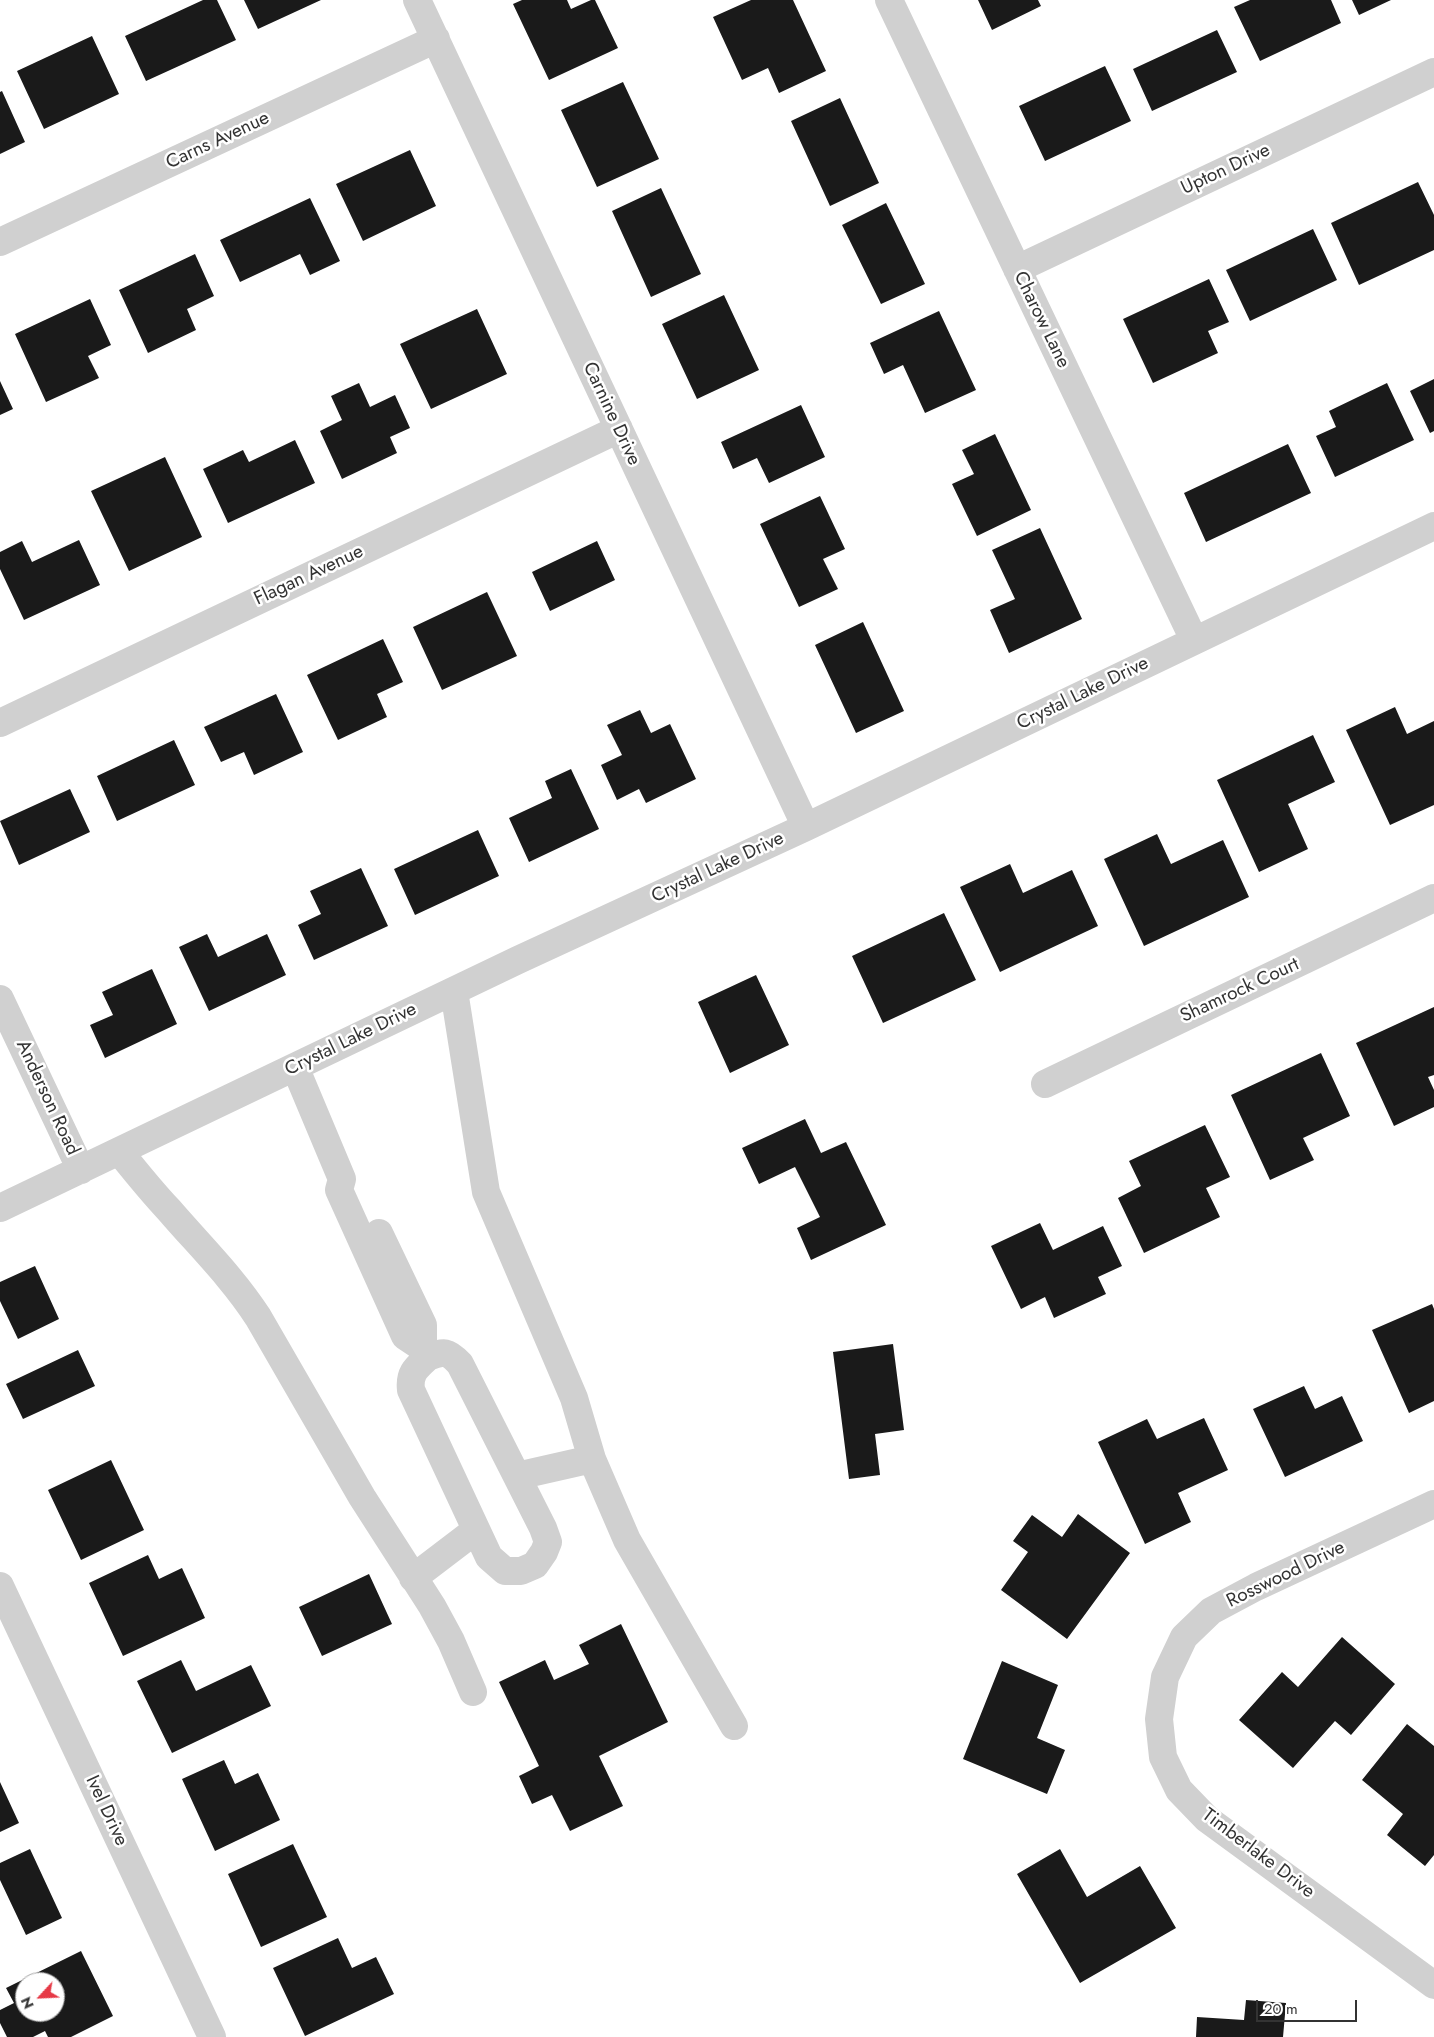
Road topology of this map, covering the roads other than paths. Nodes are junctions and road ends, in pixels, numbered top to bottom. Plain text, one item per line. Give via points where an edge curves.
1 (417, 0) edge
2 (889, 0) edge
3 (436, 39) junction
4 (1434, 72) edge
5 (0, 242) edge
6 (1017, 269) junction
7 (618, 429) junction
8 (1434, 526) edge
9 (1194, 640) junction
10 (0, 723) edge
11 (806, 827) junction
12 (1434, 898) edge
13 (454, 991) junction
14 (0, 999) edge
15 (295, 1067) junction
16 (1045, 1084) dead end
17 (119, 1152) junction
18 (81, 1170) junction
19 (0, 1208) edge
20 (425, 1352) junction
21 (592, 1459) junction
22 (517, 1476) junction
23 (1434, 1504) edge
24 (476, 1530) junction
25 (413, 1578) junction
26 (0, 1586) edge
27 (1166, 1676) joint
28 (473, 1692) dead end
29 (734, 1726) dead end
30 (1434, 1985) edge
31 (212, 2037) edge

1 - 3 street, Carnine Drive
2 - 6 street, Charow Lane
3 - 5 street, Carns Avenue
3 - 7 street, Carnine Drive
4 - 6 street, Upton Drive
6 - 9 street, Charow Lane
7 - 10 street, Flagan Avenue
7 - 11 street, Carnine Drive
8 - 9 street, Crystal Lake Drive
9 - 11 street, Crystal Lake Drive
11 - 13 street, Crystal Lake Drive
12 - 16 street, Shamrock Court
13 - 15 street, Crystal Lake Drive
13 - 21 street via 486,1192 574,1398
14 - 18 street, Anderson Road
15 - 17 street, Crystal Lake Drive
15 - 20 street via 342,1179 353,1182 423,1325
17 - 18 street, Crystal Lake Drive
17 - 25 street via 241,1291
18 - 19 street, Crystal Lake Drive
20 - 22 street via 451,1354 460,1364
20 - 24 street via 413,1370 411,1390
21 - 22 street
21 - 29 street via 627,1540
22 - 24 street via 548,1542 535,1565 521,1571 505,1570 489,1557
23 - 27 street, Rosswood Drive via 1211,1611 1184,1637
24 - 25 street
25 - 28 street via 451,1641
26 - 31 street, Ivel Drive
27 - 30 street, Timberlake Drive via 1159,1719 1163,1757 1179,1790 1207,1819

